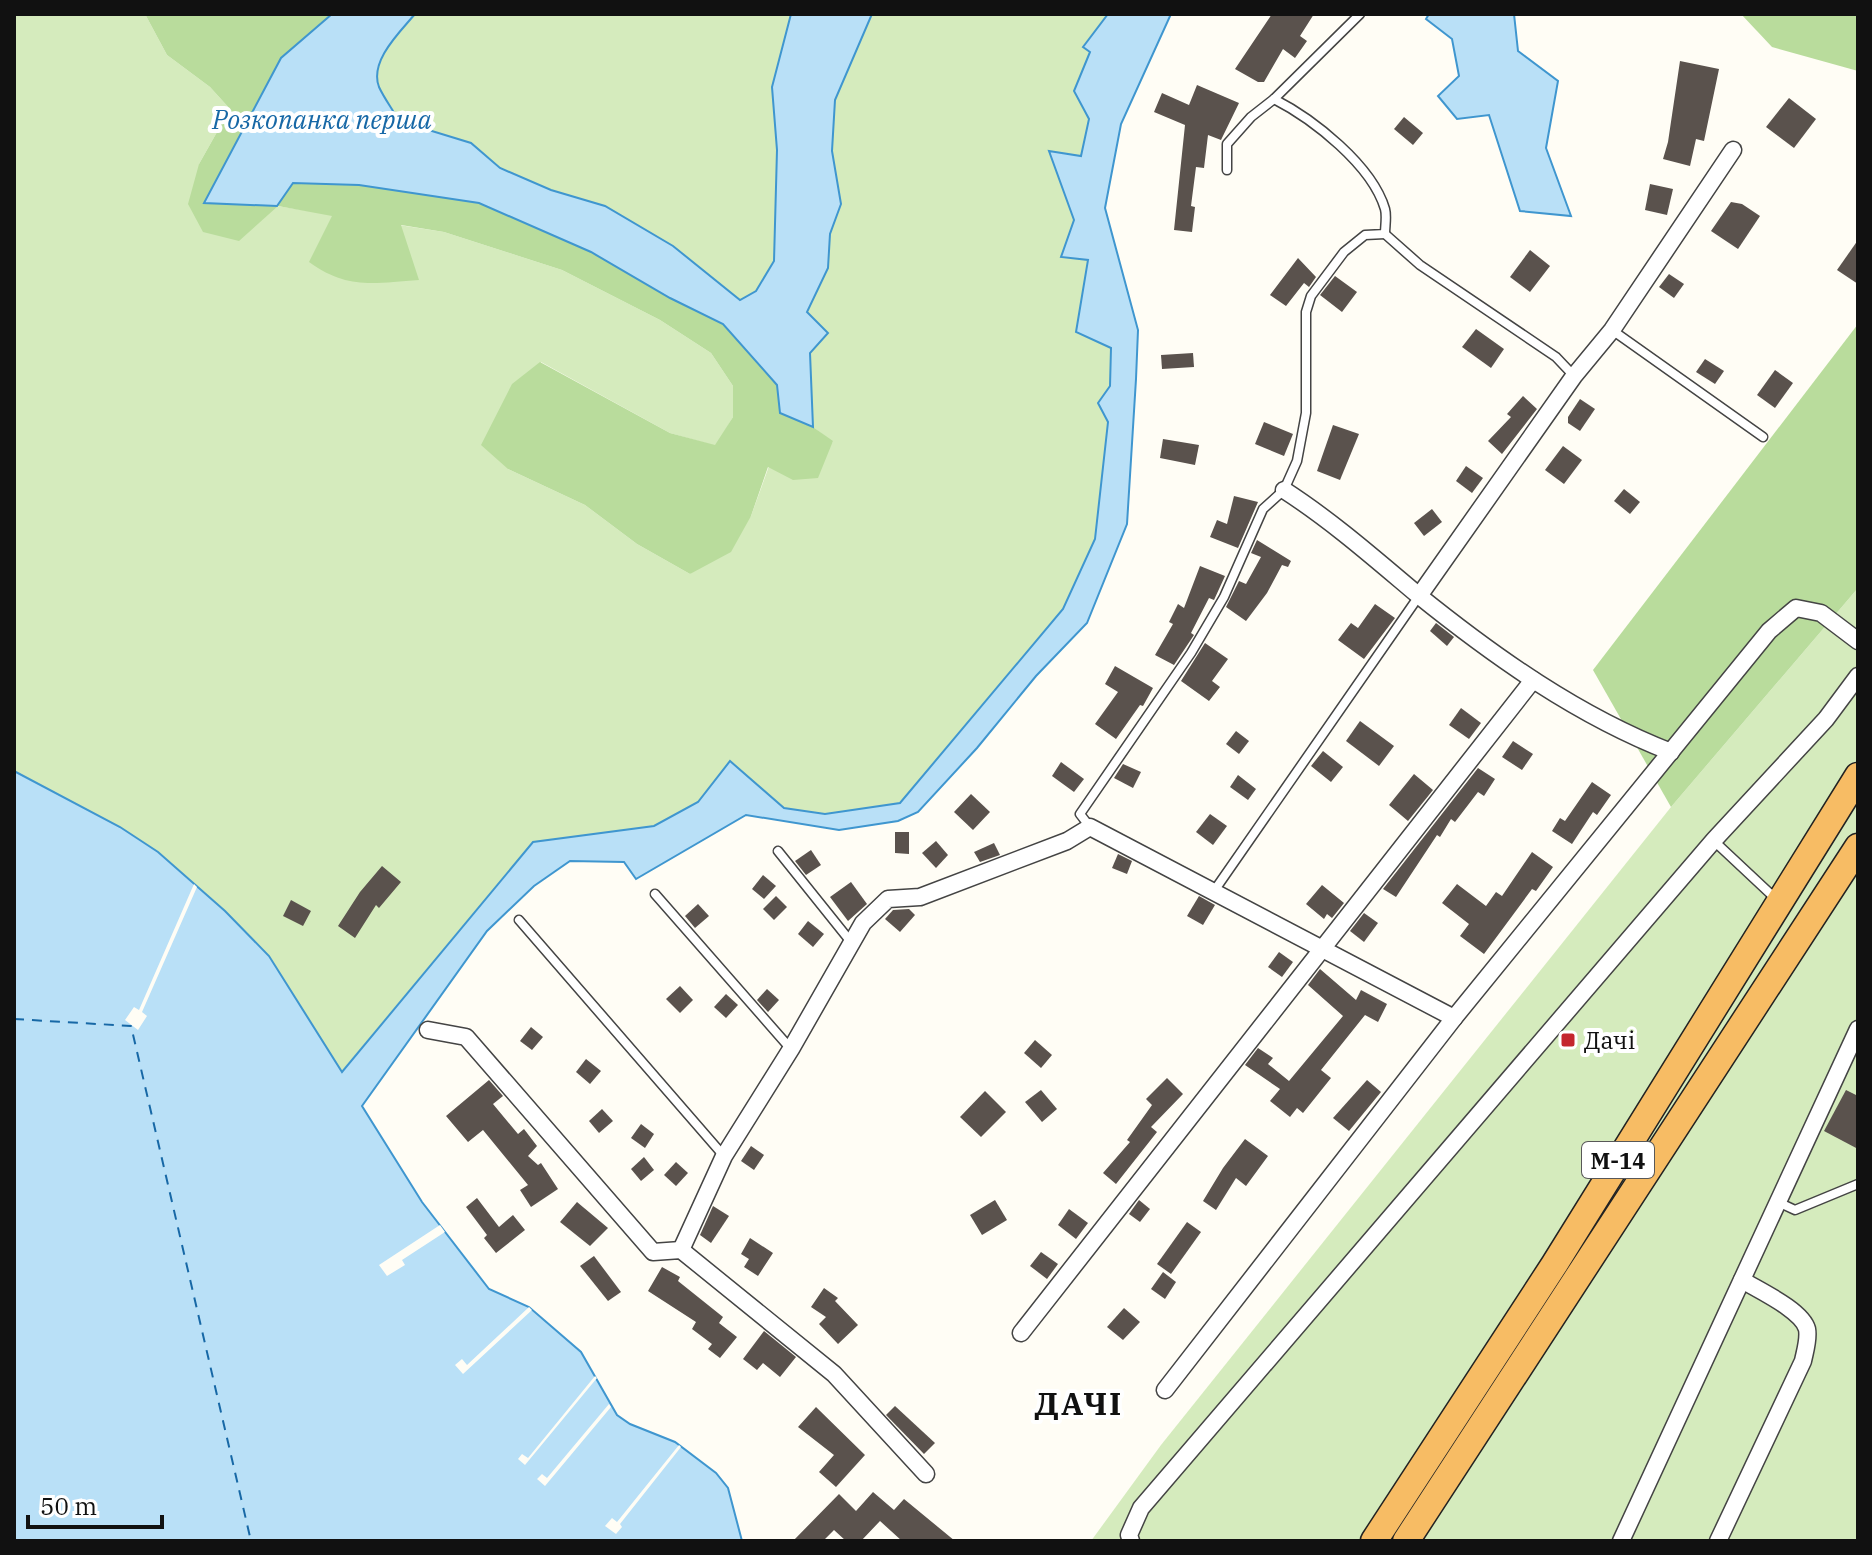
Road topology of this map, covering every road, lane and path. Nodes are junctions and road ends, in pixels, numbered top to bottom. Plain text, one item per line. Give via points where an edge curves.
1 (1360, 14) edge
2 (1274, 99) junction
3 (1733, 150) dead end
4 (1227, 170) dead end
5 (1385, 234) junction
6 (1612, 330) junction
7 (1574, 376) junction
8 (1763, 437) dead end
9 (1284, 490) junction
10 (1419, 596) junction
11 (1858, 641) edge
12 (1858, 676) edge
13 (1533, 680) junction
14 (1671, 752) junction
15 (1858, 776) edge
16 (1090, 827) junction
17 (1714, 840) junction
18 (1858, 847) edge
19 (778, 851) dead end
20 (1213, 892) junction
21 (655, 894) dead end
22 (1778, 901) junction
23 (519, 920) dead end
24 (851, 943) junction
25 (1323, 950) junction
26 (1454, 1018) junction
27 (1858, 1029) edge
28 (428, 1030) dead end
29 (791, 1049) junction
30 (724, 1156) junction
31 (1858, 1184) edge
32 (1778, 1202) junction
33 (681, 1250) junction
34 (1742, 1280) junction
35 (1021, 1333) dead end
36 (1165, 1390) dead end
37 (926, 1474) dead end
38 (1131, 1541) edge
39 (1374, 1541) edge
40 (1406, 1541) edge
41 (1621, 1541) edge
42 (1718, 1541) edge

1 - 2 lane
2 - 4 lane via 1227,144
2 - 5 lane via 1349,154 1385,210
3 - 6 street
5 - 7 lane via 1420,265 1556,357
5 - 9 lane via 1365,235 1344,252 1311,296 1306,312 1306,413 1297,461
6 - 7 street
6 - 8 lane
7 - 10 street
9 - 10 street via 1326,517
9 - 16 lane via 1263,509 1224,597 1191,653 1080,814
10 - 13 street
10 - 20 lane
11 - 14 street via 1821,613 1796,608 1769,631
12 - 17 street via 1826,719
13 - 14 street via 1627,735
13 - 25 street
14 - 26 street
15 - 22 highway, М-14
16 - 20 street
16 - 24 street via 1067,841 920,897 888,899
17 - 22 lane
17 - 38 street via 1141,1508
18 - 40 highway, М-14
19 - 24 lane
20 - 25 street
21 - 29 lane
22 - 39 highway, М-14 via 1554,1265
23 - 30 lane
24 - 29 street
25 - 26 street
25 - 35 street
26 - 36 street
27 - 32 street
28 - 33 street via 466,1037 653,1252
29 - 30 street
30 - 33 street
31 - 32 lane via 1795,1210
32 - 34 street
33 - 37 street via 834,1374
34 - 41 street
34 - 42 street via 1803,1321 1806,1346

